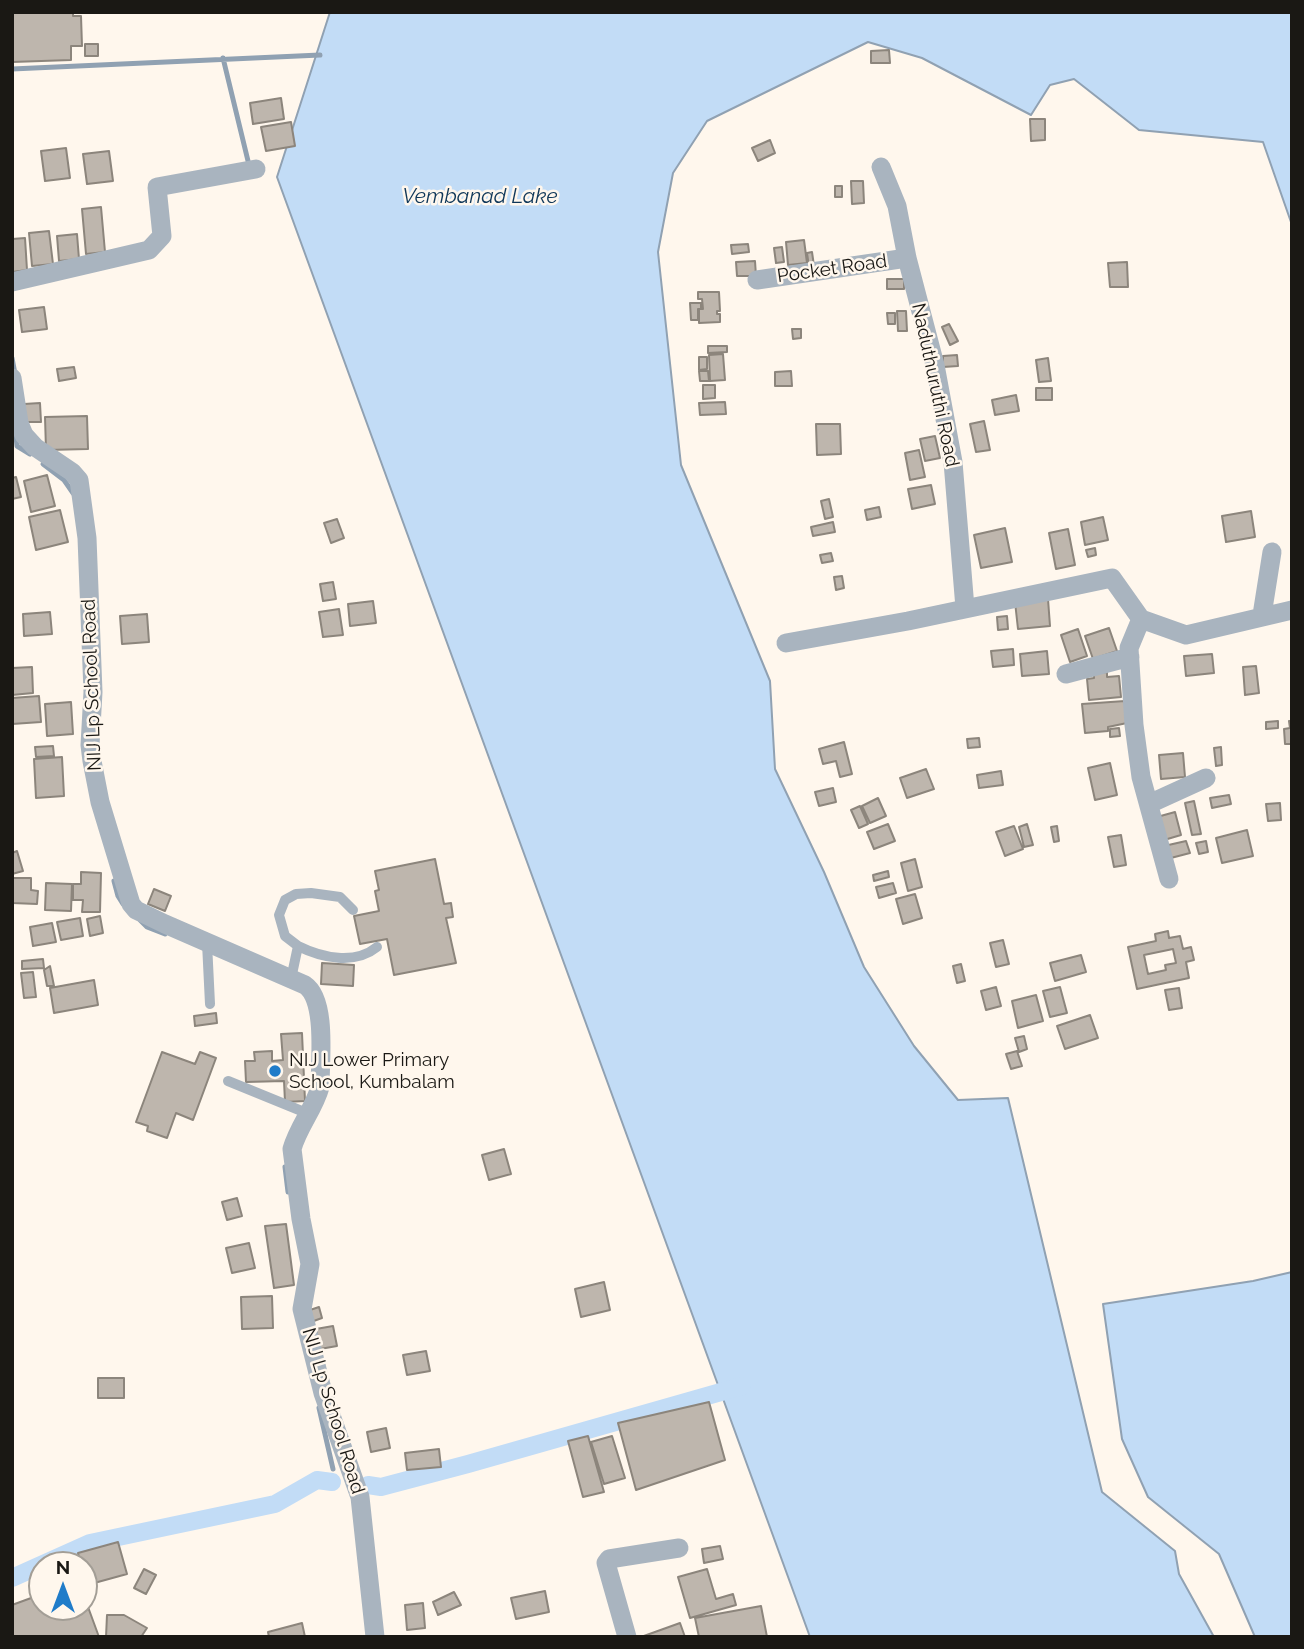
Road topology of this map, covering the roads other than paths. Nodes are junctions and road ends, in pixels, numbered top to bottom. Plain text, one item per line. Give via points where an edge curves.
1 (881, 167) dead end
2 (256, 169) dead end
3 (907, 258) junction
4 (757, 280) dead end
5 (12, 282) edge
6 (12, 378) edge
7 (1272, 552) dead end
8 (965, 608) junction
9 (1292, 610) edge
10 (1262, 615) junction
11 (1141, 619) junction
12 (786, 643) dead end
13 (1130, 657) junction
14 (1066, 674) dead end
15 (1206, 778) dead end
16 (1149, 804) junction
17 (1169, 878) dead end
18 (354, 910) dead end
19 (206, 942) junction
20 (298, 946) junction
21 (377, 947) dead end
22 (291, 979) junction
23 (210, 1004) dead end
24 (228, 1081) dead end
25 (309, 1114) junction
26 (679, 1548) dead end
27 (375, 1637) edge
28 (627, 1637) edge

1 - 3 street, Naduthuruthi Road via 897,206
2 - 5 street via 157,187 162,236 149,250
3 - 4 street, Pocket Road
3 - 8 street, Naduthuruthi Road via 935,365 953,462
6 - 19 street, NIJ Lp School Road via 24,435 79,480 87,538 93,692 90,745 100,802 131,904
7 - 10 street
8 - 11 street via 1112,578
8 - 12 street
9 - 10 street
10 - 11 street via 1186,635
11 - 13 street
13 - 14 street
13 - 16 street via 1141,777
15 - 16 street
16 - 17 street
18 - 20 lane via 340,897 327,894 296,894 285,900 279,915 285,936
19 - 22 street, NIJ Lp School Road
19 - 23 lane
20 - 21 lane via 317,954 347,957
20 - 22 lane
22 - 25 street, NIJ Lp School Road via 309,988 318,1010 320,1087
24 - 25 lane
25 - 27 street, NIJ Lp School Road via 292,1149 310,1264 302,1309 323,1393 360,1497
26 - 28 street via 606,1563

